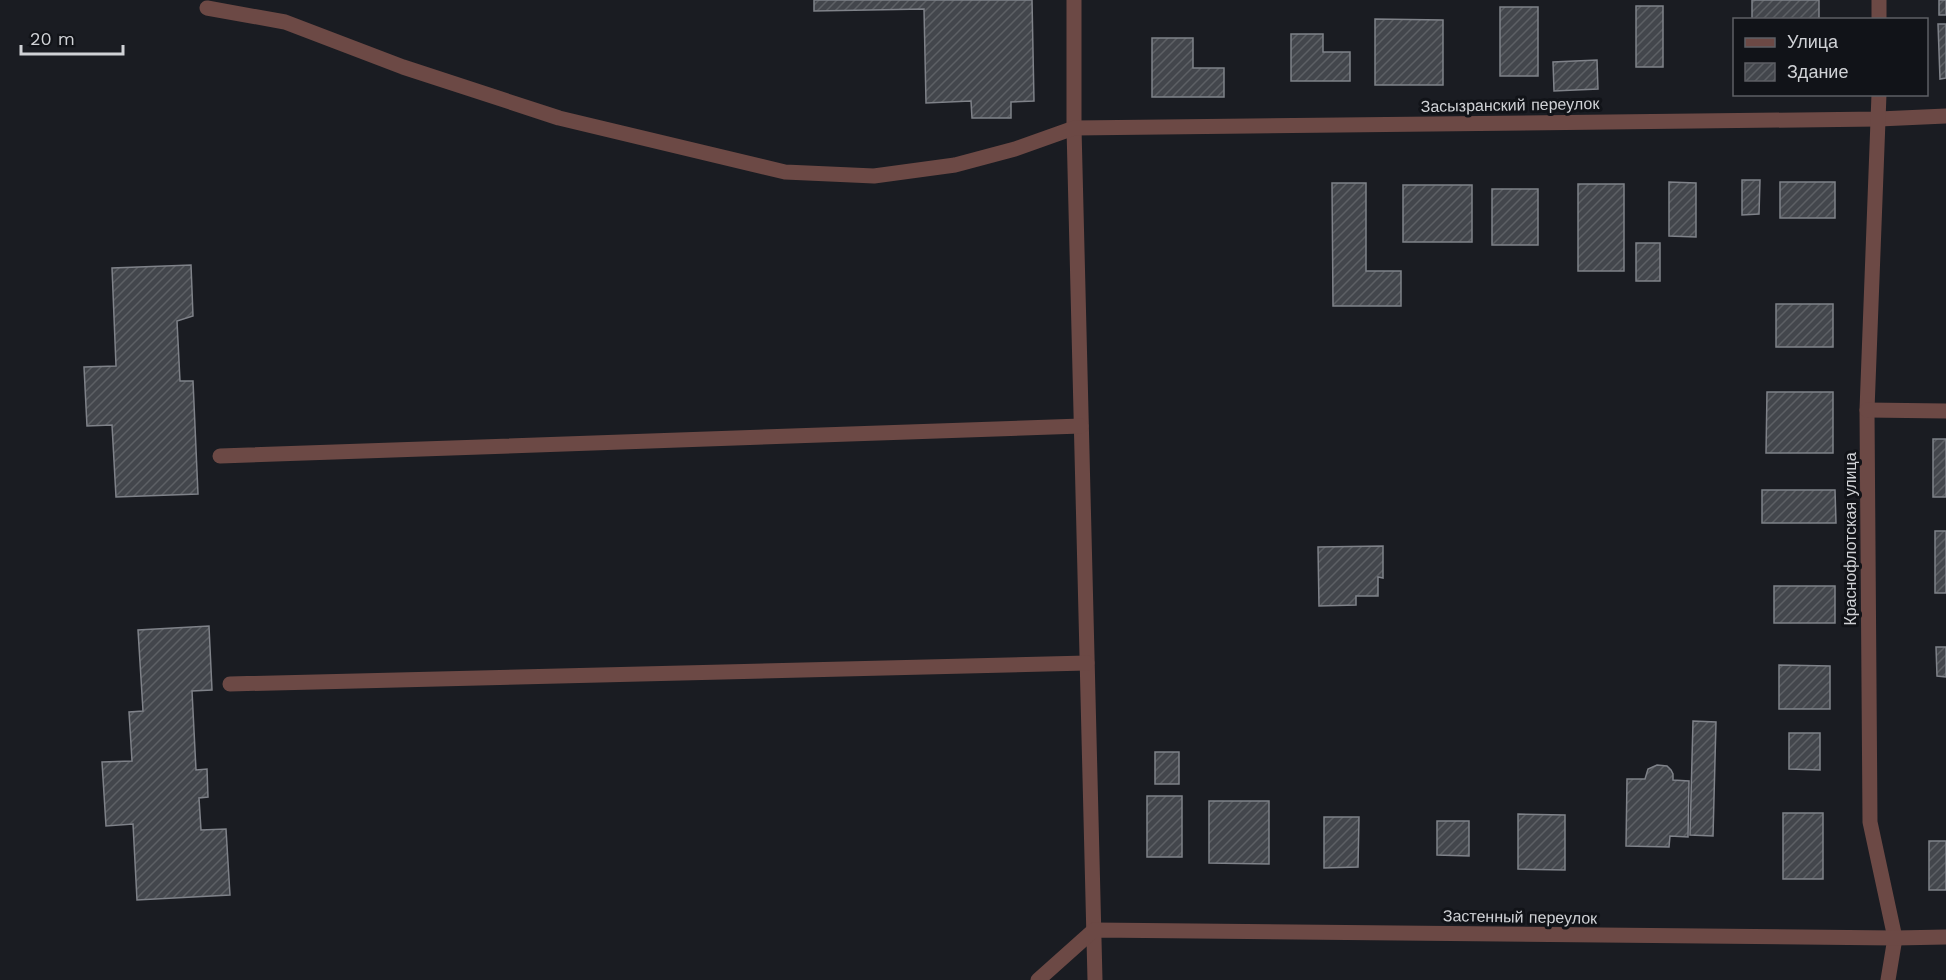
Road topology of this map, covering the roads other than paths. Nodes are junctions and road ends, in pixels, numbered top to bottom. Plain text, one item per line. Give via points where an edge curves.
1 (1074, 0) edge
2 (1879, 0) edge
3 (207, 8) dead end
4 (1879, 18) edge
5 (1879, 96) edge
6 (1946, 116) edge
7 (1879, 119) junction
8 (1074, 128) junction
9 (1867, 410) junction
10 (1946, 411) edge
11 (1081, 426) junction
12 (220, 456) dead end
13 (1087, 663) junction
14 (230, 684) dead end
15 (1094, 930) junction
16 (1946, 937) edge
17 (1895, 938) junction
18 (1038, 980) edge
19 (1095, 980) edge
20 (1888, 980) edge

1 - 8 street
2 - 4 street
3 - 8 street, Засызранский переулок via 285,22 404,67 559,118 785,172 874,176 955,165
5 - 7 street, Краснофлотская улица
6 - 7 street, Засызранский переулок
7 - 8 street, Засызранский переулок
7 - 9 street, Краснофлотская улица
8 - 11 street
9 - 10 street
9 - 17 street, Краснофлотская улица via 1870,822
11 - 12 street
11 - 13 street
13 - 14 street
13 - 15 street
15 - 17 street, Застенный переулок
15 - 18 street
15 - 19 street
16 - 17 street, Застенный переулок
17 - 20 street, Краснофлотская улица

